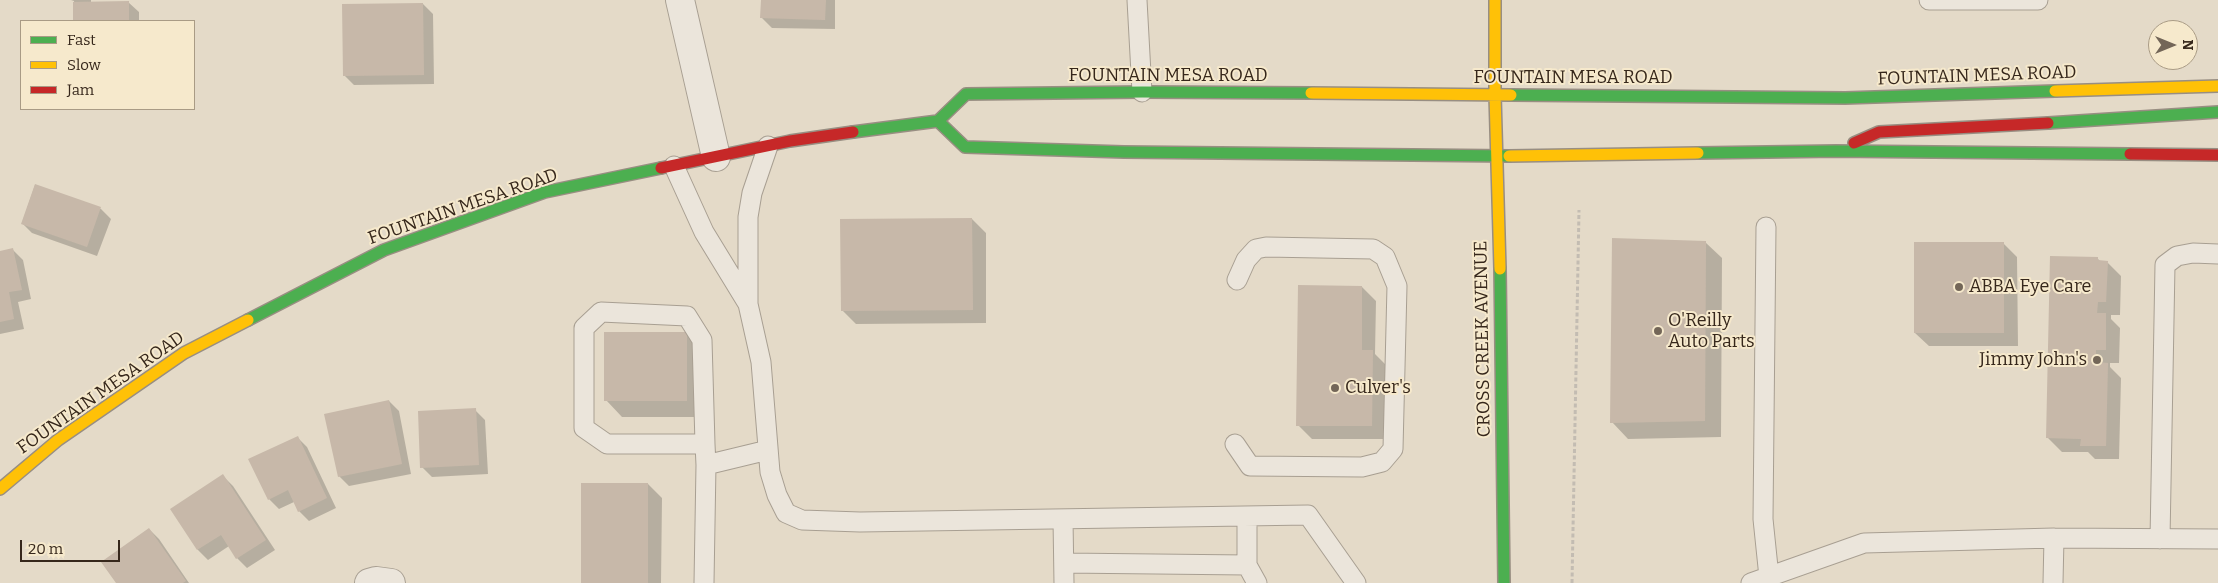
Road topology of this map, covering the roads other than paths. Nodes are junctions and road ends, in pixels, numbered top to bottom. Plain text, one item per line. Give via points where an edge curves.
1 (680, 0) edge
2 (1137, 0) edge
3 (1495, 0) edge
4 (1929, 0) edge
5 (1979, 0) edge
6 (2038, 0) edge
7 (2218, 86) edge
8 (1142, 92) junction
9 (1495, 95) junction
10 (2218, 112) edge
11 (938, 121) junction
12 (768, 146) junction
13 (1836, 150) junction
14 (2218, 155) edge
15 (1498, 156) junction
16 (716, 157) junction
17 (674, 166) junction
18 (1766, 228) dead end
19 (2218, 254) edge
20 (1237, 280) dead end
21 (748, 304) junction
22 (706, 444) junction
23 (1235, 444) dead end
24 (768, 450) junction
25 (706, 465) junction
26 (0, 489) edge
27 (1247, 516) junction
28 (1063, 519) junction
29 (2054, 538) junction
30 (2160, 539) junction
31 (2218, 539) edge
32 (1064, 564) junction
33 (1252, 577) edge
34 (1760, 580) edge
35 (369, 583) edge
36 (391, 583) edge
37 (704, 583) edge
38 (1064, 583) edge
39 (1356, 583) edge
40 (1504, 583) edge
41 (2054, 583) edge

1 - 16 street
2 - 8 lane
3 - 9 main road, CROSS CREEK AVENUE
4 - 5 lane
5 - 6 lane
7 - 9 main road, FOUNTAIN MESA ROAD via 1845,98
8 - 9 main road, FOUNTAIN MESA ROAD
8 - 11 main road, FOUNTAIN MESA ROAD via 966,94
9 - 15 main road, CROSS CREEK AVENUE
10 - 13 main road via 1998,128 1880,132
11 - 12 main road, FOUNTAIN MESA ROAD
11 - 15 main road via 965,147
12 - 16 main road, FOUNTAIN MESA ROAD
12 - 21 lane via 752,193 748,217
13 - 14 main road
13 - 15 main road
15 - 40 main road, CROSS CREEK AVENUE
16 - 17 main road, FOUNTAIN MESA ROAD
17 - 21 lane via 704,232
17 - 26 main road, FOUNTAIN MESA ROAD via 544,192 384,250 184,353 58,440
18 - 34 lane
19 - 30 lane via 2177,256 2165,265
20 - 23 lane via 1246,260 1256,249 1373,249 1385,257 1397,286 1393,449 1382,462 1362,466 1250,466
21 - 24 lane via 761,362
22 - 22 lane via 702,340 687,316 601,312 584,328 584,428 607,444
22 - 25 lane
24 - 25 lane
24 - 28 lane via 777,495 786,513 802,520
25 - 37 lane
27 - 28 lane
27 - 33 lane
27 - 39 lane via 1308,515
28 - 32 lane
29 - 30 lane
29 - 34 lane via 1864,544
29 - 41 lane
30 - 31 lane
32 - 33 lane
32 - 38 lane
35 - 36 street

